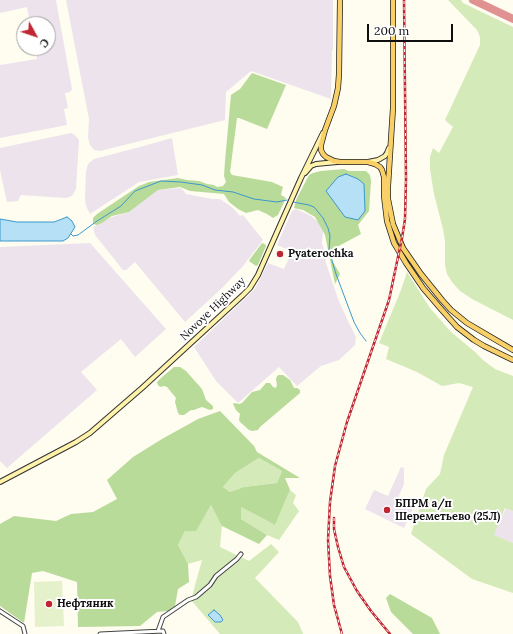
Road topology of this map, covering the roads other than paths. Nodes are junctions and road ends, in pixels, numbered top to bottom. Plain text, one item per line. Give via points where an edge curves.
1 (340, 0) edge
2 (392, 0) edge
3 (325, 130) junction
4 (391, 141) junction
5 (340, 162) junction
6 (368, 162) junction
7 (301, 178) junction
8 (513, 350) edge
9 (513, 360) edge
10 (0, 482) edge
11 (240, 554) dead end
12 (0, 611) edge
13 (158, 631) junction
14 (163, 632) edge
15 (25, 634) edge
16 (100, 634) edge

1 - 3 main road, Novoye Highway via 338,88
2 - 4 main road
3 - 5 main road via 321,150 330,159
3 - 7 main road, Novoye Highway
4 - 6 main road via 385,156
4 - 8 main road via 388,199 393,224 403,248 420,274 451,310 467,323
5 - 6 main road
5 - 7 main road via 316,164 307,169
6 - 9 main road via 382,170 391,236 423,288 465,334
7 - 10 main road, Novoye Highway via 258,275 244,295 90,433
11 - 13 street via 196,597 163,617
12 - 15 street via 23,626
13 - 14 street
13 - 16 street

